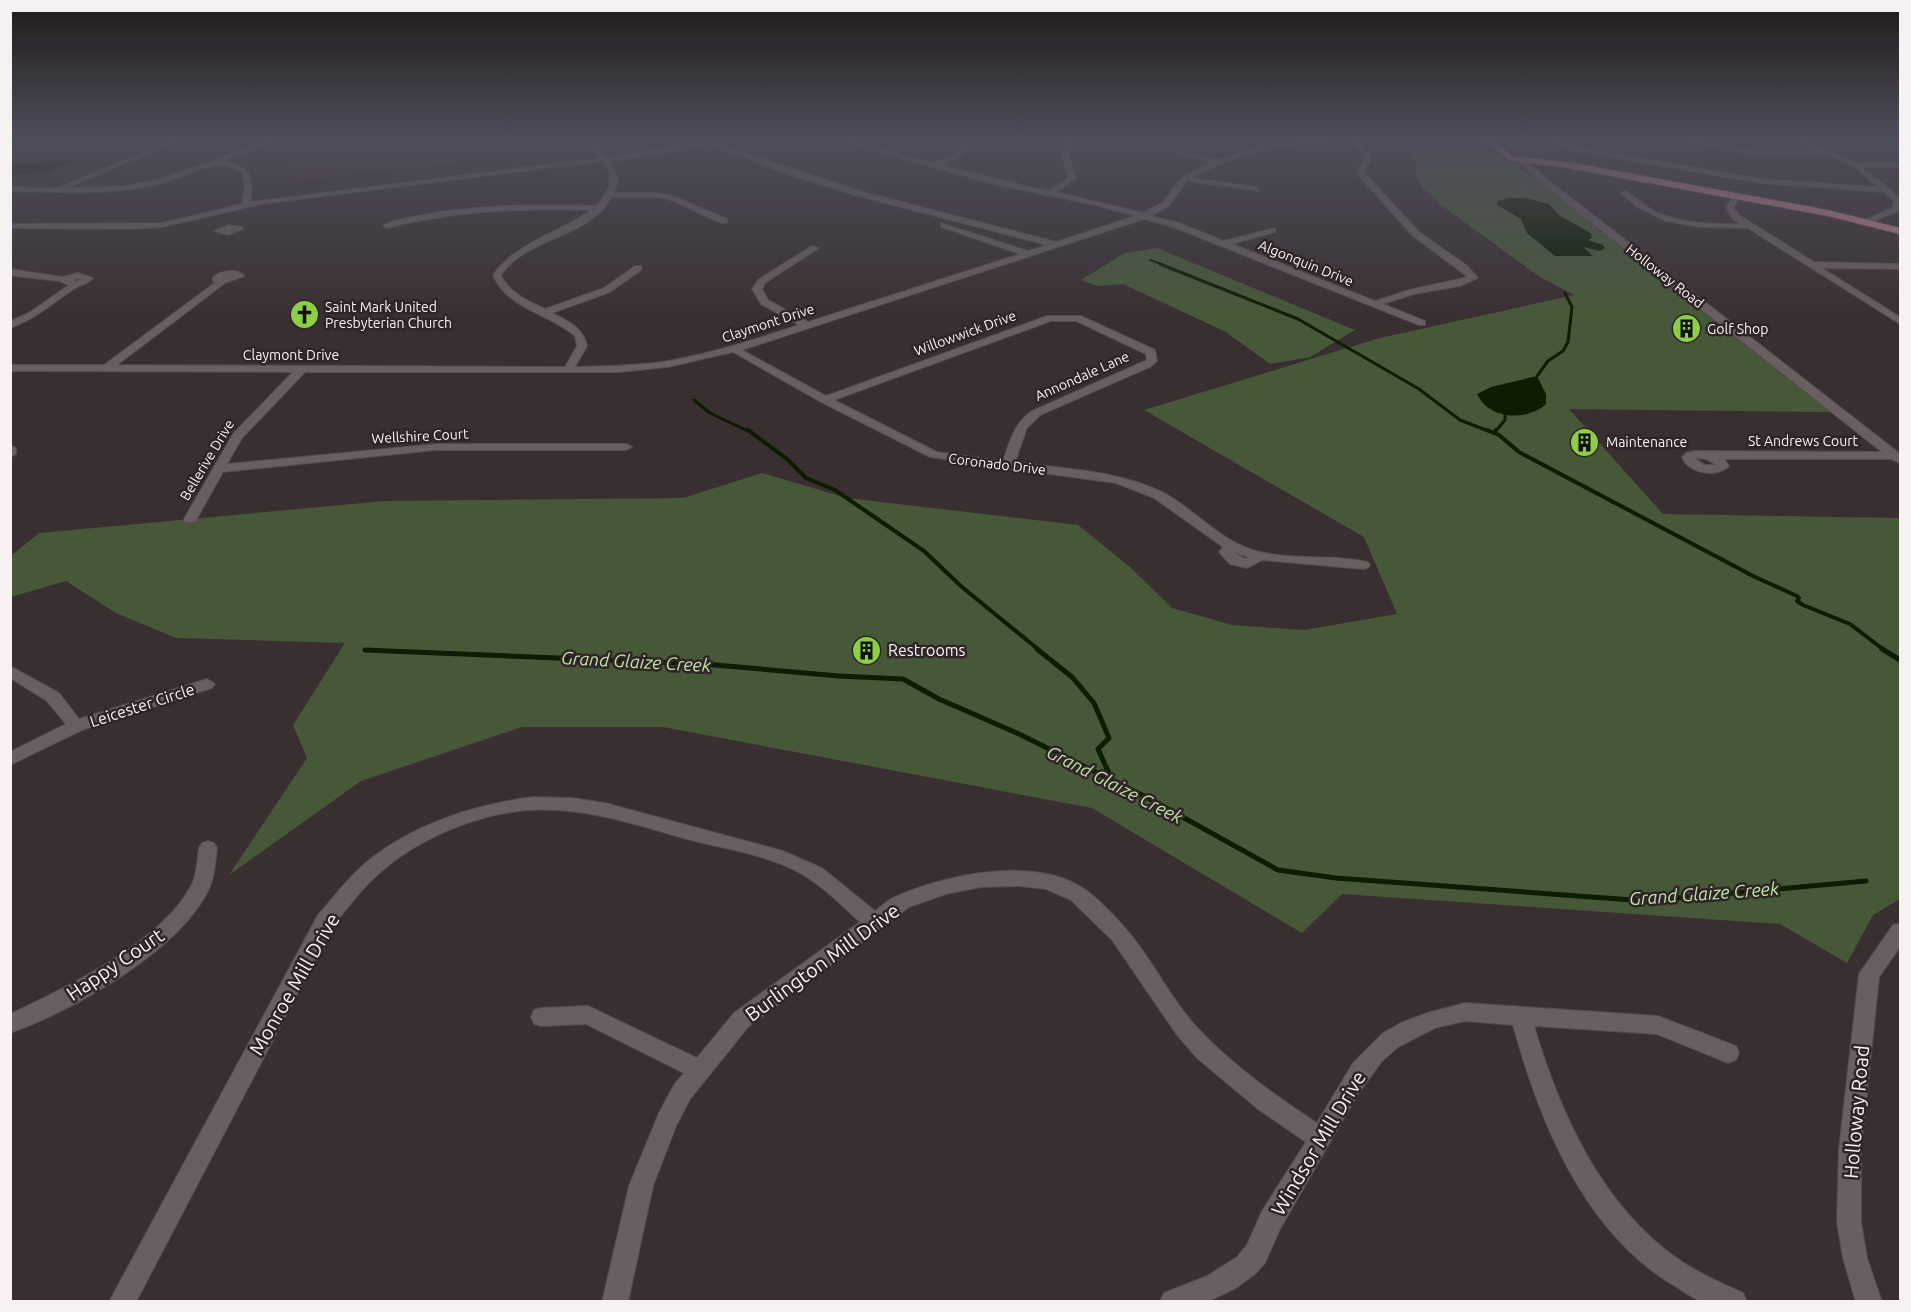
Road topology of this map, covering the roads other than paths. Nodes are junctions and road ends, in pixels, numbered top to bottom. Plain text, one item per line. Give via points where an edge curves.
1 (247, 199) edge
2 (292, 199) edge
3 (606, 199) edge
4 (676, 199) edge
5 (878, 199) edge
6 (1075, 199) edge
7 (1169, 199) edge
8 (1385, 199) edge
9 (1567, 199) edge
10 (1632, 199) edge
11 (1734, 199) edge
12 (1753, 199) edge
13 (850, 200) dead end
14 (246, 205) junction
15 (600, 208) junction
16 (1898, 209) edge
17 (1144, 216) junction
18 (191, 219) junction
19 (724, 221) dead end
20 (1868, 222) junction
21 (10, 226) edge
22 (387, 226) dead end
23 (1750, 226) junction
24 (219, 230) dead end
25 (1272, 230) dead end
26 (1900, 231) edge
27 (1054, 244) junction
28 (1223, 244) junction
29 (815, 248) dead end
30 (1026, 254) junction
31 (1811, 265) junction
32 (1900, 266) edge
33 (638, 268) dead end
34 (10, 272) edge
35 (223, 281) dead end
36 (1376, 304) junction
37 (545, 312) junction
38 (1900, 321) edge
39 (1422, 323) dead end
40 (10, 325) edge
41 (806, 325) junction
42 (1116, 334) joint
43 (734, 349) junction
44 (10, 368) edge
45 (303, 368) junction
46 (106, 369) junction
47 (568, 370) junction
48 (825, 400) junction
49 (626, 447) dead end
50 (10, 448) edge
51 (10, 454) edge
52 (1711, 456) dead end
53 (1898, 457) edge
54 (1007, 467) junction
55 (217, 469) junction
56 (190, 519) dead end
57 (1364, 565) dead end
58 (10, 671) edge
59 (207, 684) dead end
60 (76, 726) junction
61 (10, 759) edge
62 (208, 848) dead end
63 (874, 922) junction
64 (1900, 931) edge
65 (541, 1017) dead end
66 (1521, 1017) junction
67 (10, 1024) edge
68 (1728, 1053) dead end
69 (700, 1070) junction
70 (1321, 1138) junction
71 (122, 1302) edge
72 (615, 1302) edge
73 (1173, 1302) edge
74 (1734, 1302) edge
75 (1869, 1302) edge

1 - 14 street
2 - 14 street
3 - 15 street
4 - 19 street
5 - 27 street
6 - 17 street, Algonquin Drive
7 - 17 street, Claymont Drive
8 - 36 street via 1416,234 1474,278
9 - 53 street, Holloway Road
10 - 23 street via 1671,222
11 - 23 street via 1730,212
12 - 20 main road
13 - 30 street via 961,230
14 - 18 street
15 - 22 street via 513,206
15 - 37 street via 580,223 512,258 498,271 497,280 504,289
16 - 20 street
17 - 27 street, Claymont Drive
17 - 28 street, Algonquin Drive
18 - 21 street via 140,227
18 - 24 street
20 - 26 main road
23 - 31 street
25 - 28 street
27 - 30 street, Claymont Drive
28 - 36 street, Algonquin Drive
29 - 41 street via 762,281 757,289 764,302
30 - 41 street, Claymont Drive
31 - 32 street
31 - 38 street
33 - 37 street via 607,290
34 - 40 street via 24,278 69,282 30,316
35 - 46 street
36 - 39 street, Algonquin Drive
37 - 47 street via 580,334 582,346
41 - 43 street, Claymont Drive
42 - 48 street, Willowwick Drive via 1078,318 1050,318
42 - 54 street, Annondale Lane via 1145,347 1151,352 1152,361 1031,417 1021,428
43 - 47 street, Claymont Drive via 668,364
43 - 48 street, Coronado Drive
44 - 46 street, Claymont Drive
45 - 46 street, Claymont Drive
45 - 47 street, Claymont Drive
45 - 55 street, Bellerive Drive via 249,422
48 - 54 street, Coronado Drive via 934,455
49 - 55 street, Wellshire Court via 436,447
50 - 51 street
52 - 53 street, St Andrews Court
54 - 57 street, Coronado Drive via 1101,477 1138,486 1170,502 1231,546 1226,552 1235,561 1247,564 1259,556
55 - 56 street, Bellerive Drive
58 - 60 street via 53,696
59 - 60 street, Leicester Circle
60 - 61 street, Leicester Circle
62 - 67 street, Happy Court via 201,887 159,936 89,986
63 - 69 street, Burlington Mill Drive via 741,1020
63 - 70 street, Burlington Mill Drive via 903,902 945,887 981,880 1048,882 1078,895 1119,934 1184,1028 1205,1051 1266,1102
63 - 71 street, Monroe Mill Drive via 824,880 785,858 599,808 552,802 494,810 426,834 368,872 325,921
64 - 75 street, Holloway Road via 1869,974 1850,1149 1849,1222
65 - 69 street via 588,1015
66 - 68 street, Windsor Mill Drive via 1658,1025
66 - 70 street, Windsor Mill Drive via 1465,1012 1414,1025 1393,1037 1358,1072
66 - 74 street via 1560,1128 1601,1195 1645,1248 1668,1267
69 - 72 street, Burlington Mill Drive via 682,1092 648,1167 630,1228
70 - 73 street, Windsor Mill Drive via 1253,1258 1231,1276

